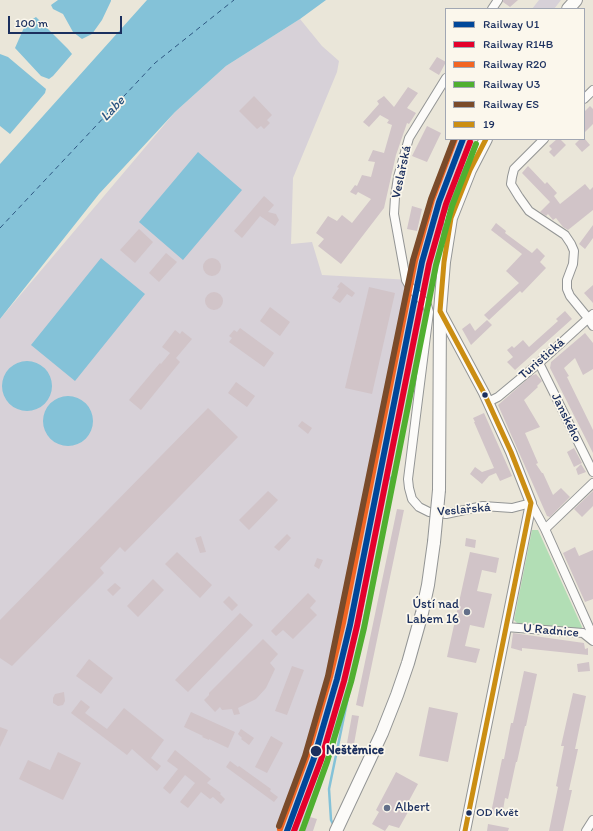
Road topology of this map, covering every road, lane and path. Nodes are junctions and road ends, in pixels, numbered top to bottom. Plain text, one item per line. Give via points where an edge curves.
1 (576, 0) edge
2 (569, 8) edge
3 (445, 80) edge
4 (593, 90) edge
5 (585, 98) edge
6 (485, 140) edge
7 (543, 140) edge
8 (440, 311) junction
9 (591, 316) edge
10 (593, 326) edge
11 (539, 363) junction
12 (488, 402) junction
13 (593, 472) edge
14 (593, 483) edge
15 (531, 503) junction
16 (545, 529) junction
17 (506, 627) junction
18 (593, 636) edge
19 (593, 641) edge
20 (593, 820) edge
21 (336, 831) edge
22 (465, 831) edge
23 (586, 831) edge

1 - 2 main road
3 - 15 street, Veslařská via 409,138 398,177 394,214 406,280 427,305 429,312 408,479 409,488 412,499 419,507 429,512 446,514 483,506 512,508
4 - 5 street
6 - 8 main road via 470,170 451,218
7 - 9 street via 514,169 511,184 529,211 565,235 571,244 574,251 573,264 567,280 567,289 570,296
8 - 12 street
8 - 21 main road, bridge via 438,490 429,578 408,664 382,733
9 - 10 street
9 - 11 street, Turistická
11 - 12 street, Turistická via 498,397
11 - 13 street, Janského
12 - 15 street
14 - 16 street
15 - 16 street
15 - 17 street
16 - 18 street
17 - 19 street, U Radnice via 583,633
17 - 22 street
20 - 23 street

